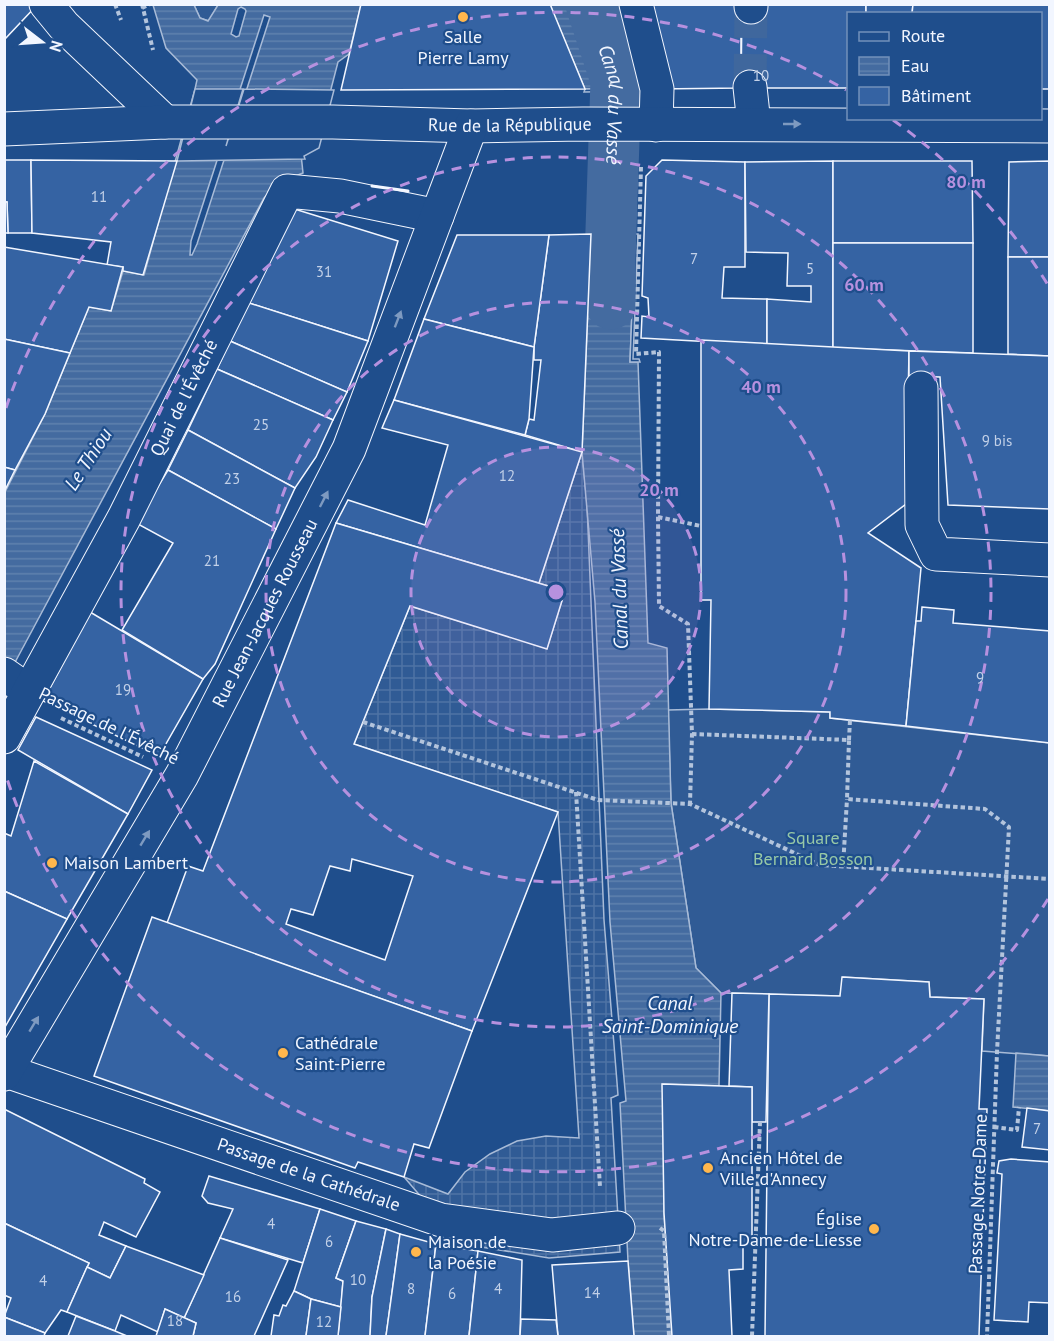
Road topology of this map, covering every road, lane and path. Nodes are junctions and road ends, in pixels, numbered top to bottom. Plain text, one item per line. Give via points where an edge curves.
1 (150, 4) edge
2 (636, 4) edge
3 (142, 8) dead end
4 (59, 12) edge
5 (750, 87) tunnel mouth
6 (176, 123) junction
7 (650, 124) junction
8 (754, 124) junction
9 (471, 126) junction
10 (1050, 126) edge
11 (4, 129) edge
12 (437, 216) junction
13 (921, 388) dead end
14 (658, 517) junction
15 (701, 526) dead end
16 (1050, 560) edge
17 (14, 685) edge
18 (850, 720) dead end
19 (363, 722) dead end
20 (692, 734) junction
21 (4, 737) edge
22 (849, 741) junction
23 (182, 775) junction
24 (576, 792) junction
25 (847, 799) junction
26 (690, 804) junction
27 (843, 867) junction
28 (1006, 876) junction
29 (1050, 879) edge
30 (5, 1072) edge
31 (1019, 1107) dead end
32 (760, 1122) dead end
33 (994, 1127) junction
34 (610, 1229) junction
35 (669, 1336) edge
36 (753, 1336) edge
37 (987, 1336) edge

1 - 3 path
2 - 7 street via 657,89
4 - 6 street
5 - 8 street
6 - 9 street, Rue de la République
6 - 11 street, Rue de la République
7 - 8 street, Rue de la République
7 - 9 street, Rue de la République
7 - 14 path via 636,354 659,352
8 -> 10 street, Rue de la République
9 - 12 street, Rue Jean-Jacques Rousseau
12 - 17 street, Quai de l'Évêché via 340,196 287,191 124,518
23 -> 12 street, Rue Jean-Jacques Rousseau via 349,449
13 - 16 street via 922,525 936,554
14 - 15 path
14 - 20 path via 659,606 688,624
17 - 21 street, Quai de l'Évêché
17 - 23 path, Passage de l'Évêché
18 - 22 path
19 - 24 path
20 - 22 path
20 - 26 path
22 - 25 path
30 -> 23 street, Rue Jean-Jacques Rousseau
24 - 26 path via 598,800
24 - 34 path
25 - 27 path
25 - 28 path, Passage Notre-Dame via 985,809 1009,827
26 - 27 path via 820,865
27 - 28 path
28 - 29 path
28 - 33 path, Passage Notre-Dame
30 - 34 street, Passage de la Cathédrale via 441,1220 552,1235
31 - 33 path via 1017,1130
32 - 36 path
33 - 37 path, Passage Notre-Dame
34 - 35 path via 654,1226 664,1231

